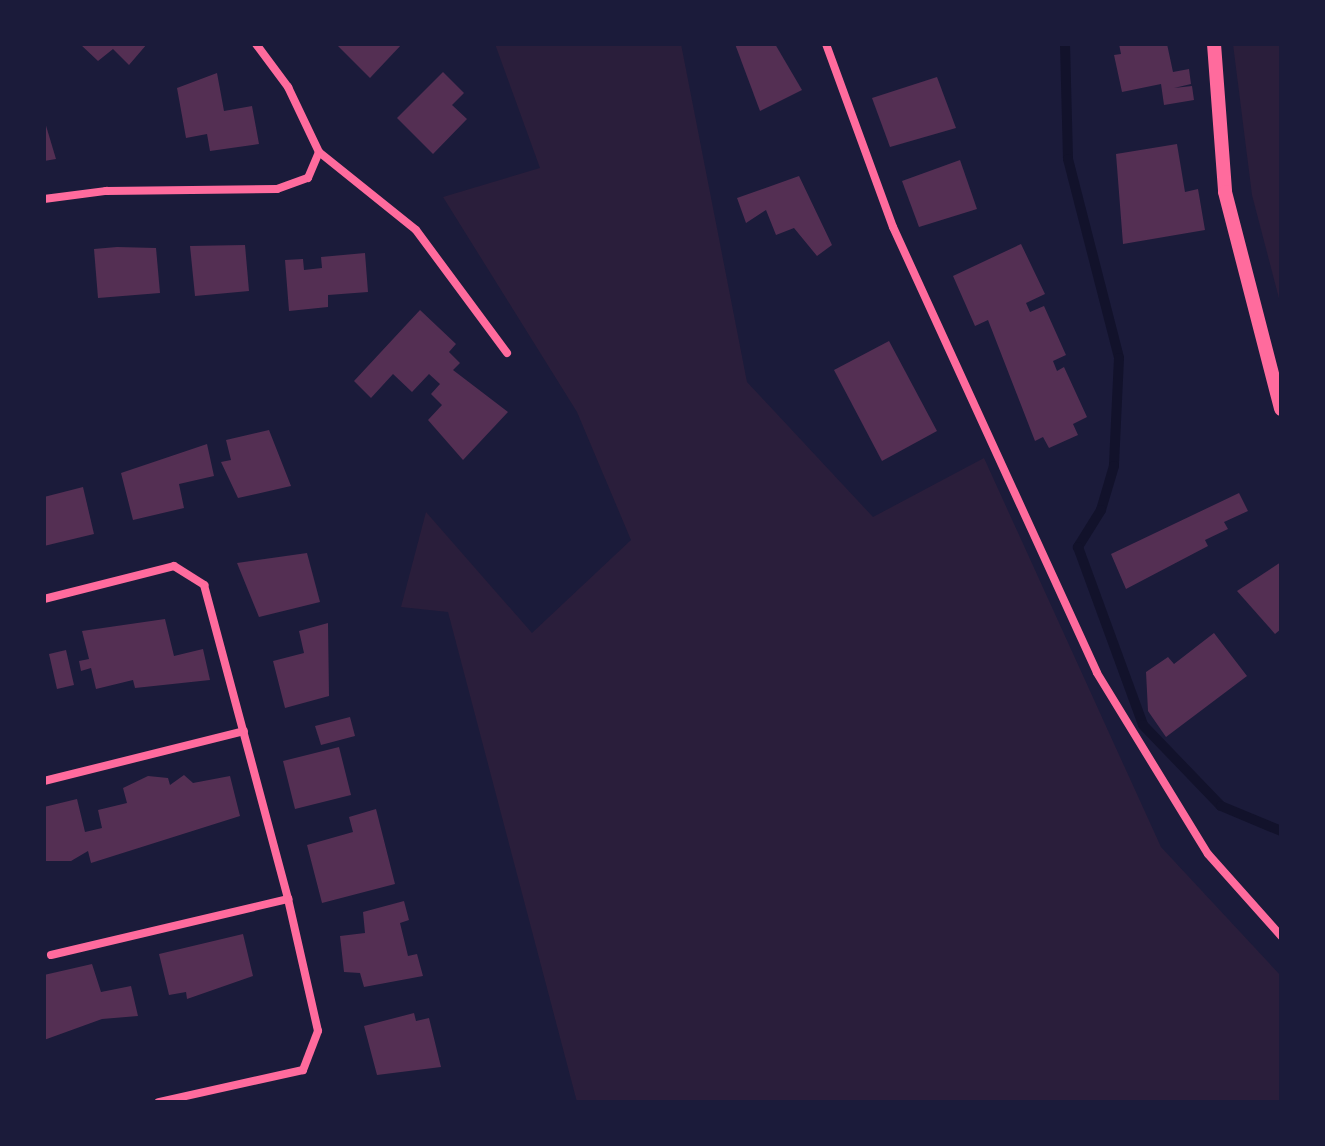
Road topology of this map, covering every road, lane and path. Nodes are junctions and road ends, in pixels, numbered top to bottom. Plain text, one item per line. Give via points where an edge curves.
1 (256, 44) edge
2 (826, 44) edge
3 (1214, 44) edge
4 (319, 152) junction
5 (44, 199) edge
6 (507, 353) dead end
7 (1281, 409) edge
8 (44, 599) edge
9 (244, 731) junction
10 (44, 781) edge
11 (288, 899) junction
12 (1281, 936) edge
13 (51, 955) dead end
14 (159, 1102) edge

1 - 4 street via 288,87
2 - 12 street via 893,227 1097,673 1208,854
3 - 7 street via 1225,192
4 - 5 street via 308,178 277,189
4 - 6 street via 416,230
8 - 9 street via 174,566 204,585
9 - 10 street
9 - 11 street
11 - 13 street
11 - 14 street via 318,1031 303,1070

